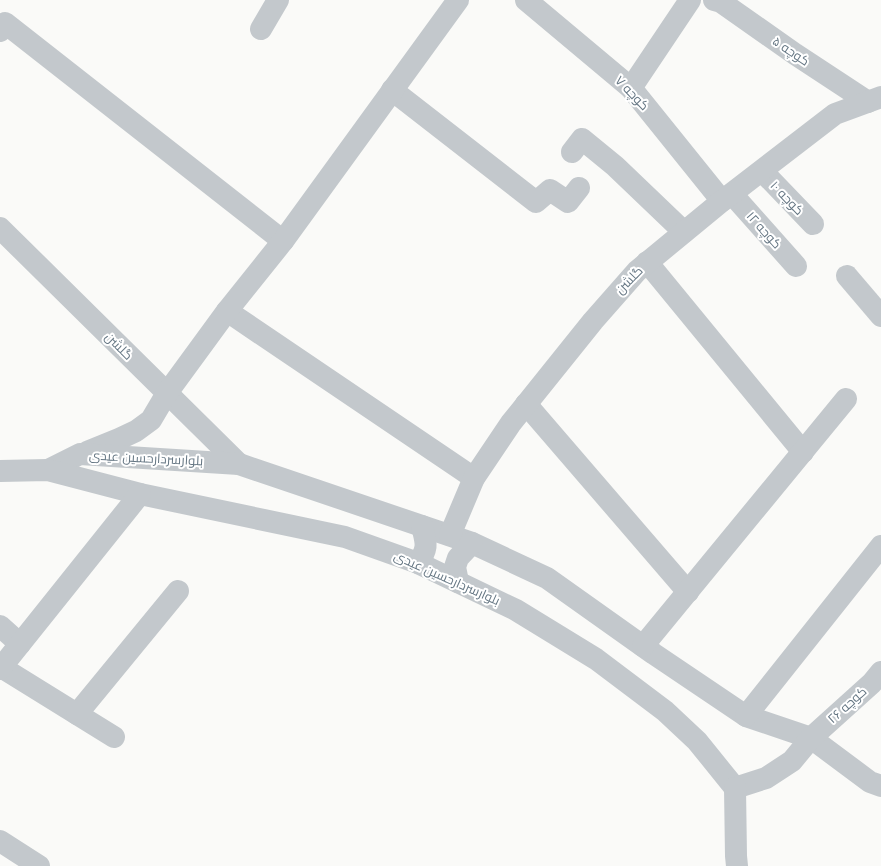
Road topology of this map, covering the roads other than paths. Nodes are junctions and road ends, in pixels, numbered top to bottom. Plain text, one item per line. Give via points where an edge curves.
1 (278, 0) edge
2 (458, 0) edge
3 (526, 0) edge
4 (690, 0) edge
5 (714, 0) edge
6 (3, 27) edge
7 (261, 29) dead end
8 (631, 88) junction
9 (392, 90) junction
10 (874, 100) edge
11 (572, 152) dead end
12 (762, 171) junction
13 (579, 188) dead end
14 (727, 198) junction
15 (813, 224) dead end
16 (0, 228) edge
17 (684, 232) junction
18 (283, 241) junction
19 (647, 262) junction
20 (796, 266) dead end
21 (847, 276) dead end
22 (227, 311) junction
23 (881, 316) edge
24 (167, 393) junction
25 (846, 399) dead end
26 (526, 404) junction
27 (803, 452) junction
28 (80, 454) junction
29 (239, 464) junction
30 (48, 470) junction
31 (0, 471) edge
32 (474, 478) junction
33 (140, 494) junction
34 (422, 526) junction
35 (450, 535) junction
36 (472, 544) junction
37 (881, 546) edge
38 (418, 563) junction
39 (458, 582) junction
40 (178, 591) dead end
41 (688, 592) junction
42 (0, 626) edge
43 (20, 644) junction
44 (643, 646) junction
45 (1, 668) edge
46 (881, 672) edge
47 (77, 714) junction
48 (746, 716) junction
49 (114, 737) dead end
50 (811, 738) junction
51 (881, 786) edge
52 (734, 788) junction
53 (0, 841) edge
54 (39, 866) edge
55 (737, 866) edge

1 - 7 street
2 - 9 street
3 - 8 street, کوچه ۷
4 - 8 street
5 - 10 street, کوچه ۵ via 721,2 796,54
6 - 18 street
8 - 14 street, کوچه ۷
9 - 13 street via 536,202 550,190 568,202
9 - 18 street
10 - 12 street, گلشن via 835,114
11 - 17 street via 582,140 615,166
12 - 14 street, گلشن
12 - 15 street, کوچه ۱۰
14 - 17 street, گلشن
14 - 20 street, کوچه ۱۲
16 - 24 street, گلشن
17 - 19 street, گلشن
18 - 22 street
19 - 26 street, گلشن via 593,321
19 - 27 street
21 - 23 street
22 - 24 street
22 - 32 street
24 - 28 street via 146,424 119,439
24 - 29 street, گلشن
25 - 27 street
26 - 32 street, گلشن
26 - 41 street
27 - 41 street
28 - 29 street, بلوارسردارحسین عیدی
28 - 30 street, بلوارسردارحسین عیدی
29 - 34 street, بلوارسردارحسین عیدی
30 - 31 street
30 - 33 street, بلوارسردارحسین عیدی
32 - 35 street, گلشن
33 - 38 street, بلوارسردارحسین عیدی via 345,537
33 - 43 street
34 - 35 street, بلوارسردارحسین عیدی
34 - 38 street via 426,544 424,554
35 - 36 street, بلوارسردارحسین عیدی
36 - 39 street via 458,558 455,567
36 - 44 street, بلوارسردارحسین عیدی via 547,578
37 - 48 street
38 - 39 street, بلوارسردارحسین عیدی
39 - 52 street, بلوارسردارحسین عیدی via 516,610 596,659 665,711 697,741
40 - 47 street
41 - 44 street
42 - 43 street
43 - 45 street
44 - 48 street, بلوارسردارحسین عیدی
45 - 47 street
46 - 50 street, کوچه ۲۶
47 - 49 street
48 - 50 street, بلوارسردارحسین عیدی
50 - 51 street, بلوارسردارحسین عیدی via 870,782
50 - 52 street, کوچه ۲۶ via 792,761 766,778
52 - 55 street
53 - 54 street

